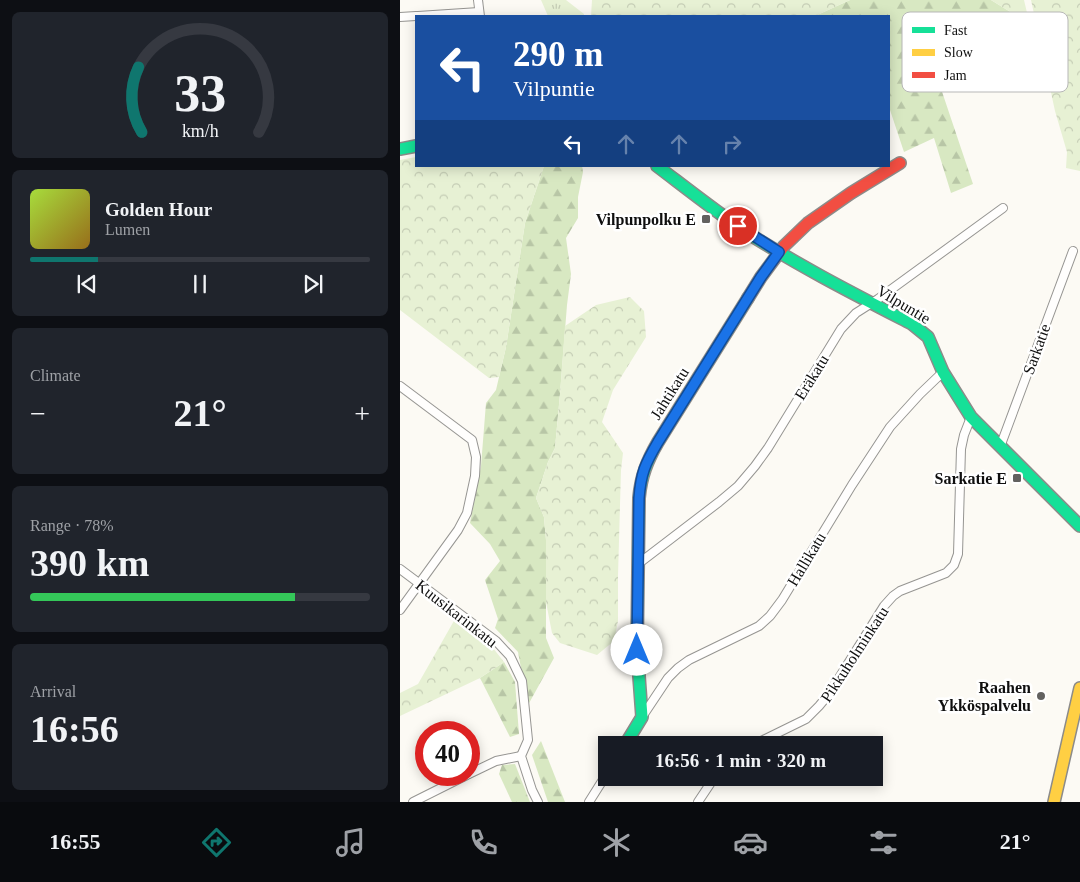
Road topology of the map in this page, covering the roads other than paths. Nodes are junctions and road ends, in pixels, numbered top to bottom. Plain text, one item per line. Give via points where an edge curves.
1 (478, 0) edge
2 (480, 14) edge
3 (448, 15) edge
4 (415, 16) edge
5 (400, 17) edge
6 (415, 146) edge
7 (400, 149) edge
8 (900, 163) dead end
9 (658, 167) edge
10 (1003, 208) dead end
11 (1073, 251) dead end
12 (779, 252) junction
13 (872, 303) junction
14 (943, 372) junction
15 (400, 386) edge
16 (971, 417) junction
17 (1000, 447) junction
18 (1080, 526) edge
19 (638, 564) junction
20 (400, 569) edge
21 (420, 584) junction
22 (400, 610) edge
23 (1080, 688) edge
24 (642, 716) junction
25 (630, 736) edge
26 (771, 736) edge
27 (520, 756) junction
28 (480, 769) edge
29 (446, 786) edge
30 (599, 786) edge
31 (709, 786) edge
32 (413, 802) edge
33 (538, 802) edge
34 (589, 802) edge
35 (698, 802) edge
36 (1054, 802) edge

1 - 2 street
2 - 3 street
4 - 5 street
6 - 7 street
8 - 12 street, Jahtikatu via 808,223
9 - 12 street, Vilpuntie via 723,217
10 - 13 street, Eräkatu
11 - 17 street, Sarkatie
12 - 13 street, Vilpuntie
12 - 19 street, Jahtikatu via 643,469
13 - 14 street, Vilpuntie via 920,330 928,338
13 - 19 street, Eräkatu via 840,329 768,448 738,486
14 - 16 street, Vilpuntie
14 - 24 street, Hallikatu via 890,427 770,616 759,626 678,668
15 - 21 street via 472,440 476,457 476,476 466,512 458,530
16 - 17 street, Vilpuntie
16 - 26 street, Pikkuholminkatu via 961,449 958,554 954,565 946,573 893,596 819,706 806,719
17 - 18 street, Vilpuntie
19 - 24 street, Jahtikatu via 637,650
20 - 21 street, Kuusikarinkatu
21 - 22 street
21 - 27 street, Kuusikarinkatu via 496,640 510,656 522,681 528,740
23 - 36 street
24 - 25 street
27 - 28 street via 496,761
27 - 33 street
29 - 32 street
30 - 34 street
31 - 35 street

